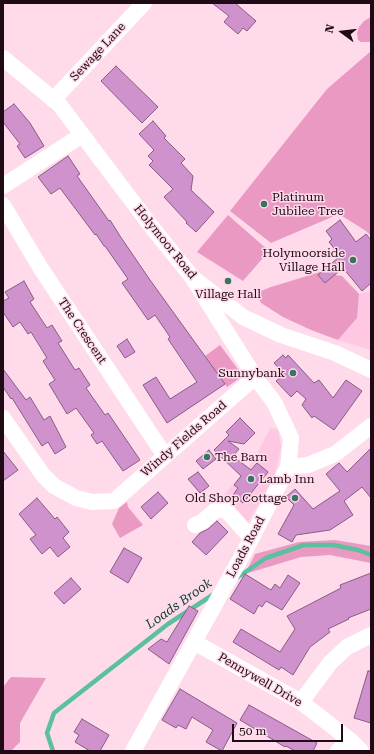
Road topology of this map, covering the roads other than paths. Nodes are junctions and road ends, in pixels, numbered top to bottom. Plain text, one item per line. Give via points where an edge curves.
1 (144, 3) edge
2 (3, 58) edge
3 (53, 100) junction
4 (82, 135) junction
5 (3, 186) edge
6 (3, 204) edge
7 (192, 277) junction
8 (371, 370) edge
9 (255, 377) junction
10 (3, 418) edge
11 (371, 426) edge
12 (165, 456) junction
13 (288, 467) junction
14 (195, 525) dead end
15 (251, 538) junction
16 (371, 635) edge
17 (194, 642) junction
18 (301, 702) junction
19 (356, 745) edge
20 (133, 751) edge
21 (338, 751) edge

1 - 3 street, Sewage Lane
2 - 3 street, Holymoor Road
3 - 4 street, Holymoor Road via 59,104
4 - 5 street
4 - 7 street, Holymoor Road
6 - 12 street, The Crescent via 40,267
7 - 8 street, Holymoor Road via 243,317 281,335 334,353
7 - 9 street
9 - 12 street, Windy Fields Road
9 - 13 street via 274,402 291,438
10 - 12 street, Windy Fields Road via 43,475 54,486 76,498 92,502 114,501
11 - 13 street via 335,454 308,465
13 - 15 street, Loads Road
14 - 15 street via 217,509 226,510
15 - 17 street, Loads Road
16 - 18 street via 346,647 330,663
17 - 18 street, Pennywell Drive
17 - 20 street, Loads Road
18 - 19 street, Pennywell Drive
19 - 21 street

